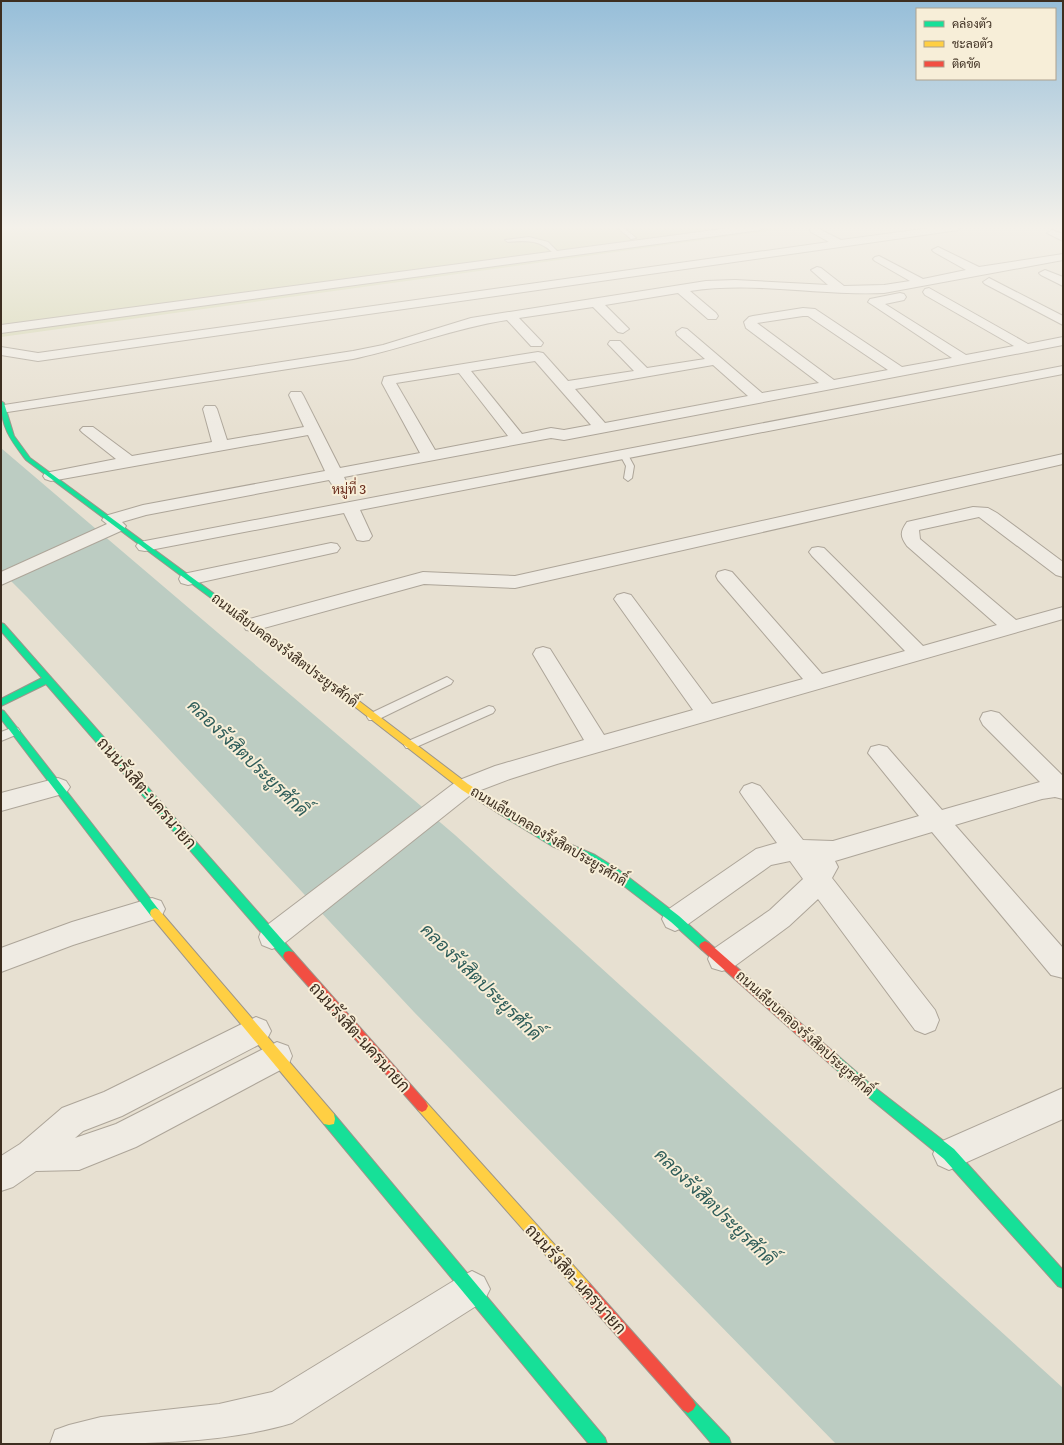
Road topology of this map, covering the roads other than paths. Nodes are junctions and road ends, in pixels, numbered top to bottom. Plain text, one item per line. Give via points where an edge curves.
1 (235, 294) edge
2 (458, 294) edge
3 (486, 294) edge
4 (644, 294) edge
5 (686, 294) edge
6 (902, 294) edge
7 (936, 294) edge
8 (1013, 294) edge
9 (379, 297) dead end
10 (461, 298) junction
11 (595, 302) junction
12 (138, 307) junction
13 (386, 308) junction
14 (509, 315) junction
15 (712, 316) dead end
16 (1063, 321) edge
17 (1, 323) edge
18 (1, 329) edge
19 (623, 329) dead end
20 (682, 332) dead end
21 (1009, 338) junction
22 (1063, 341) edge
23 (986, 342) dead end
24 (536, 343) dead end
25 (615, 344) dead end
26 (1026, 348) junction
27 (1, 351) edge
28 (963, 352) junction
29 (715, 361) junction
30 (462, 368) junction
31 (1063, 370) edge
32 (899, 371) junction
33 (644, 373) junction
34 (830, 384) junction
35 (565, 386) junction
36 (296, 395) dead end
37 (759, 398) junction
38 (2, 406) edge
39 (210, 409) dead end
40 (602, 428) junction
41 (88, 430) dead end
42 (312, 430) junction
43 (514, 434) junction
44 (564, 435) junction
45 (221, 445) junction
46 (427, 450) junction
47 (624, 456) junction
48 (1063, 460) edge
49 (129, 461) junction
50 (51, 476) junction
51 (336, 478) junction
52 (628, 478) dead end
53 (350, 507) junction
54 (113, 526) junction
55 (363, 536) dead end
56 (145, 546) junction
57 (331, 548) dead end
58 (818, 552) dead end
59 (1063, 571) edge
60 (725, 576) dead end
61 (1, 579) edge
62 (188, 579) junction
63 (624, 599) dead end
64 (1063, 613) edge
65 (253, 625) junction
66 (1, 626) edge
67 (1012, 627) junction
68 (919, 653) junction
69 (543, 654) dead end
70 (48, 679) junction
71 (447, 681) dead end
72 (817, 682) junction
73 (1, 703) edge
74 (489, 710) dead end
75 (1, 713) edge
76 (707, 713) junction
77 (374, 717) junction
78 (991, 719) dead end
79 (14, 731) junction
80 (1, 737) edge
81 (598, 744) junction
82 (410, 745) junction
83 (879, 753) dead end
84 (465, 786) junction
85 (58, 787) junction
86 (1062, 788) edge
87 (752, 792) dead end
88 (1, 802) edge
89 (937, 821) junction
90 (796, 850) junction
91 (833, 851) junction
92 (819, 880) junction
93 (152, 909) junction
94 (675, 919) junction
95 (272, 937) junction
96 (722, 959) junction
97 (1, 960) edge
98 (1061, 966) dead end
99 (924, 1020) dead end
100 (256, 1031) junction
101 (278, 1056) junction
102 (1063, 1103) edge
103 (949, 1154) junction
104 (31, 1155) junction
105 (1, 1175) edge
106 (1063, 1281) edge
107 (472, 1289) junction
108 (69, 1444) edge
109 (599, 1444) edge
110 (723, 1444) edge

1 - 12 street
2 - 10 street
3 - 10 street
4 - 11 street
5 - 15 street
6 - 28 street via 874,302 947,349
7 - 21 street
8 - 16 street
9 - 13 street
10 - 13 street
11 - 14 street
11 - 19 street
12 - 17 street
12 - 18 street
13 - 27 street via 320,312 187,330 112,341 38,357
14 - 24 street
14 - 38 street via 471,322 386,348 353,355
20 - 29 street
21 - 23 street
21 - 26 street
22 - 26 street
25 - 33 street
26 - 28 street
28 - 32 street
29 - 33 street
29 - 37 street
30 - 35 street via 538,356
30 - 43 street
30 - 46 street via 389,380
31 - 47 street
32 - 34 street
32 - 34 street via 811,312 750,322
33 - 35 street
34 - 37 street
35 - 40 street
36 - 42 street
37 - 40 street
38 - 50 main road, ถนนเลียบคลองรังสิตประยูรศักดิ์ via 11,436 19,448 28,459
39 - 45 street
40 - 44 street
41 - 49 street
42 - 45 street
42 - 51 street
43 - 44 street
43 - 46 street
44 - 51 street via 556,440
45 - 49 street
46 - 51 street
47 - 52 lane via 630,466
47 - 53 street
48 - 65 street via 515,582 491,584 443,577 423,578
49 - 50 street
50 - 54 main road, ถนนเลียบคลองรังสิตประยูรศักดิ์
51 - 54 street
53 - 55 street
53 - 56 street
54 - 56 main road, ถนนเลียบคลองรังสิตประยูรศักดิ์
54 - 61 street
56 - 62 main road, ถนนเลียบคลองรังสิตประยูรศักดิ์
57 - 62 street
58 - 68 street
59 - 67 street via 982,512 913,526 910,530 913,542
60 - 72 street
62 - 65 main road, ถนนเลียบคลองรังสิตประยูรศักดิ์
63 - 76 street
64 - 67 street
65 - 77 main road, ถนนเลียบคลองรังสิตประยูรศักดิ์
66 - 70 main road, ถนนรังสิต-นครนายก
67 - 68 street
68 - 72 street
69 - 81 street
70 - 73 main road
70 - 95 main road, ถนนรังสิต-นครนายก
71 - 77 lane
72 - 76 street
74 - 82 lane
75 - 79 main road
76 - 81 street
77 - 82 main road, ถนนเลียบคลองรังสิตประยูรศักดิ์
78 - 86 street
79 - 80 lane
79 - 85 main road
81 - 84 street
82 - 84 main road, ถนนเลียบคลองรังสิตประยูรศักดิ์
83 - 89 street
84 - 94 main road, ถนนเลียบคลองรังสิตประยูรศักดิ์ via 522,824 591,858 615,873
84 - 95 street
85 - 88 street
85 - 93 main road
86 - 89 street
87 - 90 street
89 - 91 street
89 - 98 street
90 - 91 street
90 - 92 street
90 - 94 street via 766,856
91 - 92 street
92 - 96 street via 801,901
92 - 99 street
93 - 97 street
93 - 100 main road
94 - 96 main road, ถนนเลียบคลองรังสิตประยูรศักดิ์
95 - 110 main road, ถนนรังสิต-นครนายก
96 - 103 main road, ถนนเลียบคลองรังสิตประยูรศักดิ์ via 865,1087
100 - 101 main road
100 - 104 street via 111,1105 73,1119
101 - 104 street via 125,1136 79,1154
101 - 107 main road
102 - 103 street
103 - 106 main road, ถนนเลียบคลองรังสิตประยูรศักดิ์
104 - 105 street
107 - 108 street via 279,1410 219,1423 101,1436
107 - 109 main road

